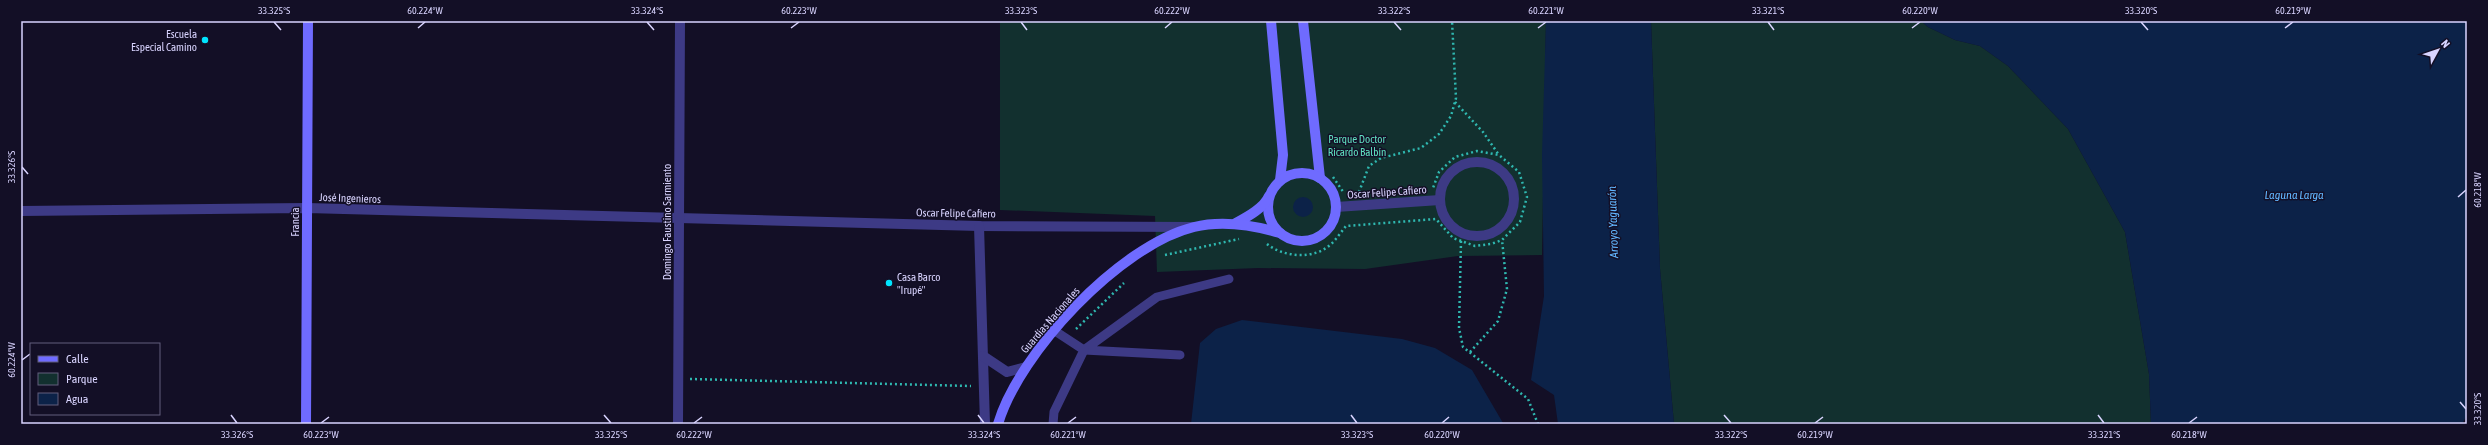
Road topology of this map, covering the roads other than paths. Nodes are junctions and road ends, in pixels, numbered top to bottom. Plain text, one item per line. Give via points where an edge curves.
1 (308, 21) edge
2 (680, 21) edge
3 (1271, 21) edge
4 (1303, 21) edge
5 (1320, 178) junction
6 (1280, 180) junction
7 (1270, 194) junction
8 (1440, 200) junction
9 (1336, 207) junction
10 (307, 208) junction
11 (21, 211) edge
12 (679, 219) junction
13 (1232, 224) junction
14 (979, 226) junction
15 (1194, 227) junction
16 (1280, 234) junction
17 (1229, 279) dead end
18 (1055, 332) junction
19 (1084, 350) junction
20 (1180, 355) dead end
21 (983, 356) junction
22 (1026, 367) junction
23 (306, 424) edge
24 (678, 424) edge
25 (985, 424) edge
26 (998, 424) edge
27 (1053, 424) edge

1 - 10 main road, Francia
2 - 12 street, Domingo Faustino Sarmiento
3 - 6 main road via 1283,155
4 - 5 main road
5 - 6 main road via 1299,173
5 - 9 main road via 1332,190
6 - 7 main road
7 - 13 main road, Oscar Felipe Cafiero via 1247,218
7 - 16 main road via 1268,211 1274,227
8 - 8 street, Oscar Felipe Cafiero via 1449,222 1468,234 1480,235 1496,230 1509,218 1514,196 1511,184 1504,173 1494,166 1469,162 1448,176
8 - 9 street, Oscar Felipe Cafiero
9 - 16 main road via 1329,227 1311,240 1300,241
10 - 11 street, José Ingenieros
10 - 12 street, José Ingenieros
10 - 23 main road, Francia
12 - 14 street, Oscar Felipe Cafiero
12 - 24 street, Domingo Faustino Sarmiento
13 - 15 main road, Oscar Felipe Cafiero
13 - 16 main road, Oscar Felipe Cafiero via 1251,225
14 - 15 street, Oscar Felipe Cafiero
14 - 21 street
15 - 18 main road, Guardias Nacionales via 1148,246 1118,268 1069,314
17 - 19 lane via 1157,297
18 - 19 lane
18 - 22 main road, Guardias Nacionales
19 - 20 lane
19 - 27 lane via 1054,412
21 - 22 street, Guardias Nacionales via 1008,372
21 - 25 street
22 - 26 main road, Guardias Nacionales via 1002,408

